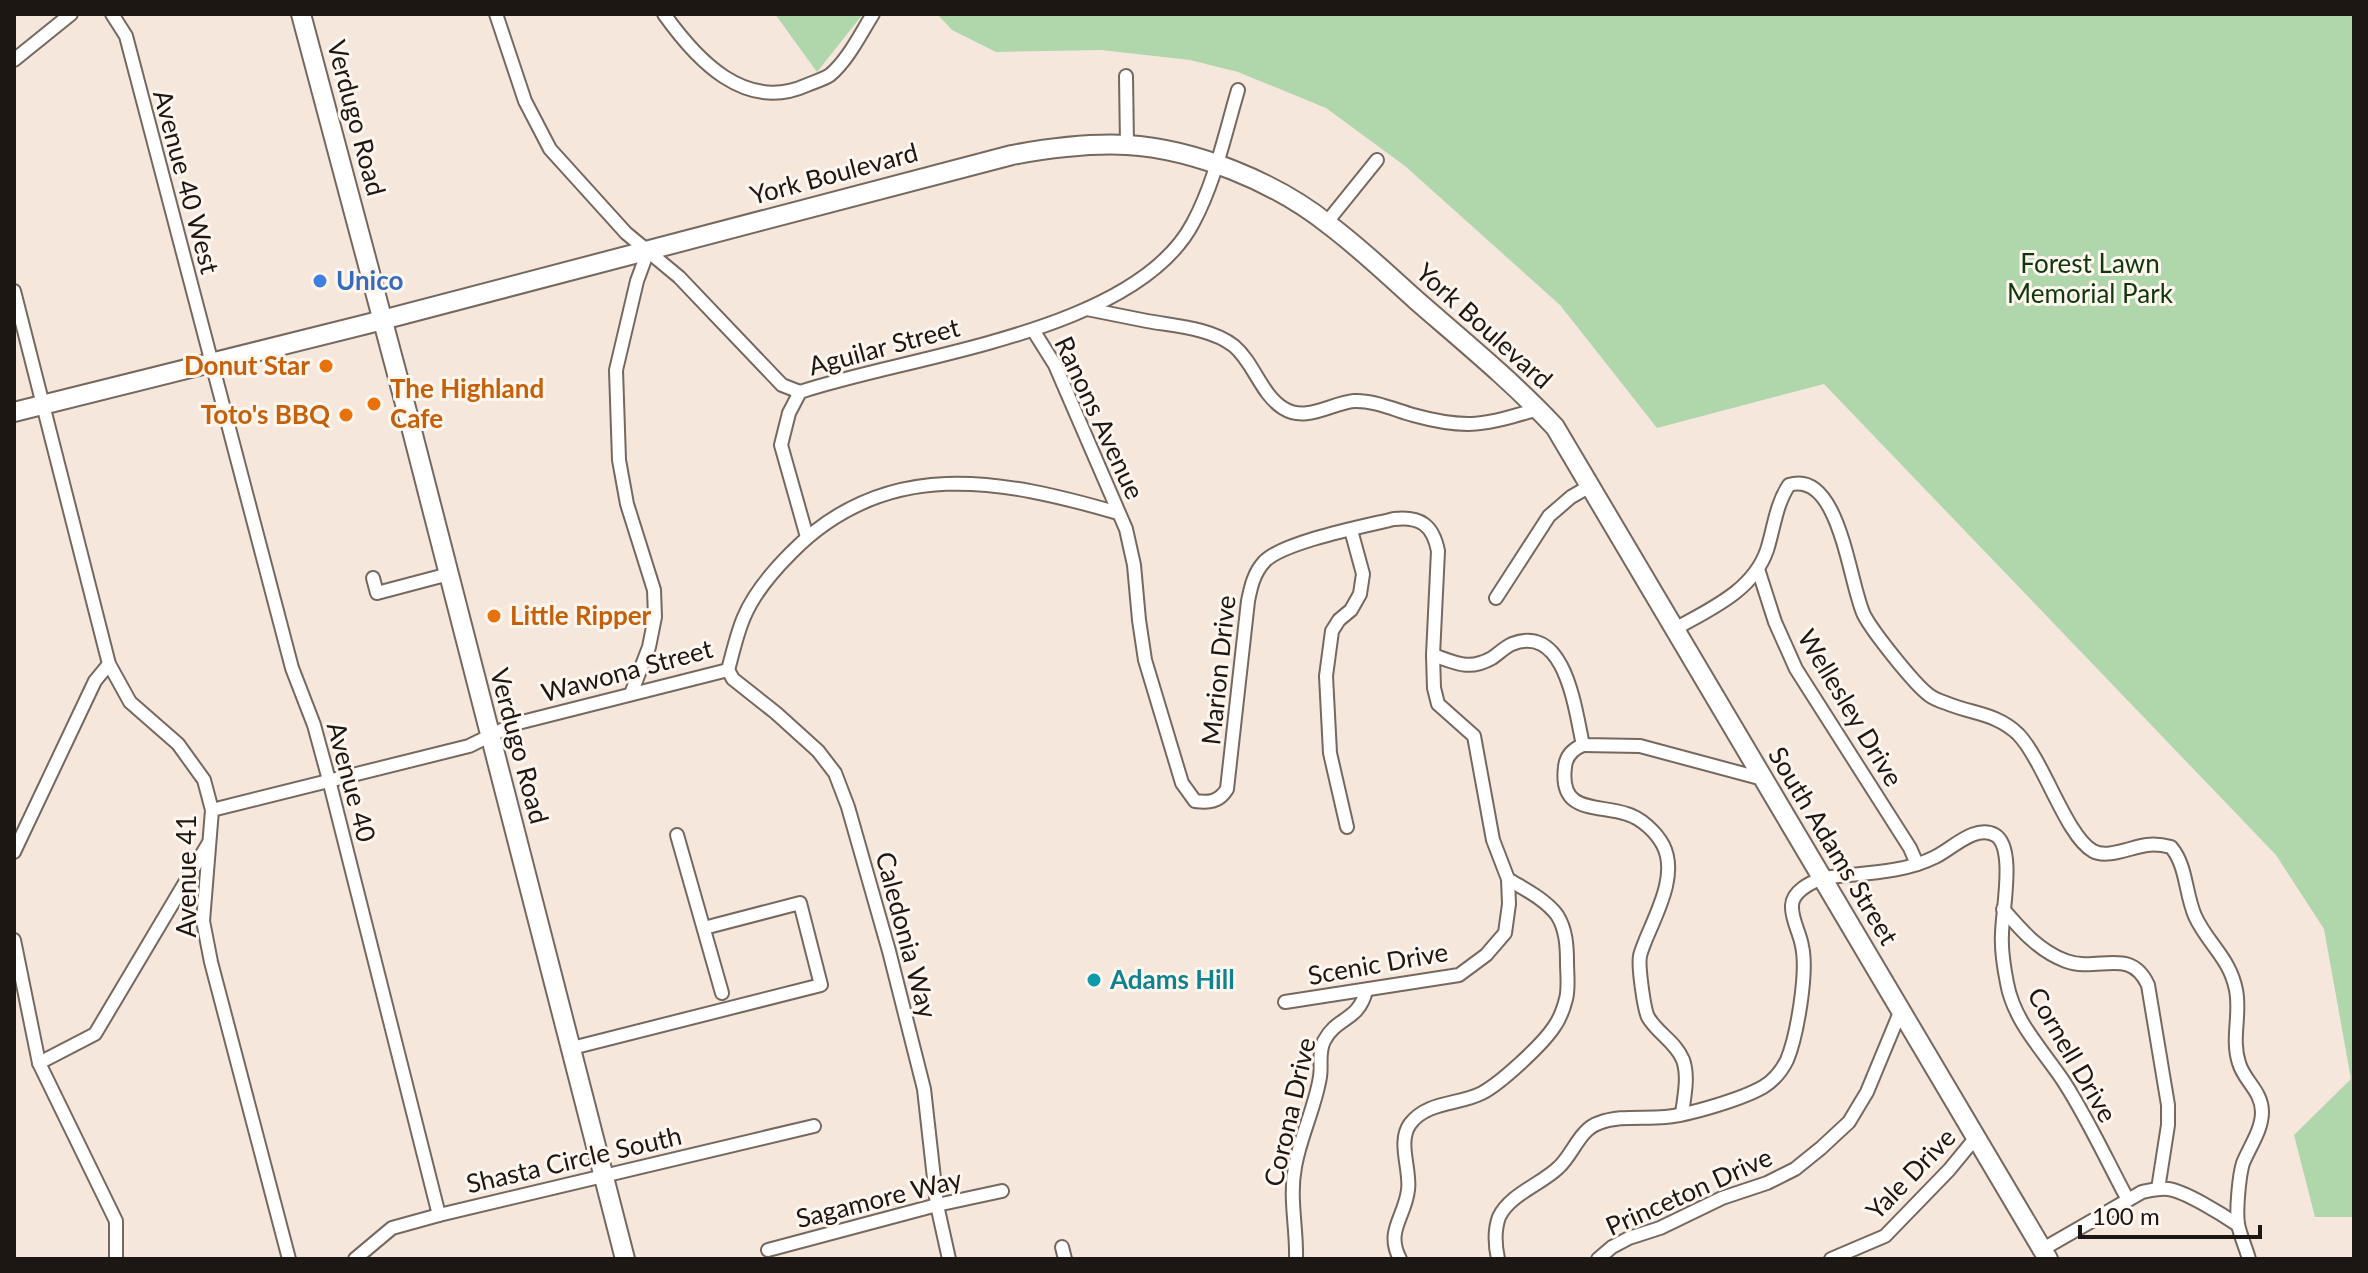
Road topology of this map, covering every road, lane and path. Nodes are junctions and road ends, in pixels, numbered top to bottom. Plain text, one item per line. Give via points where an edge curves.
1 (71, 14) edge
2 (112, 14) edge
3 (301, 14) edge
4 (496, 14) edge
5 (664, 14) edge
6 (873, 14) edge
7 (14, 60) edge
8 (1126, 76) dead end
9 (1238, 90) dead end
10 (1127, 145) junction
11 (1377, 160) dead end
12 (1216, 164) junction
13 (1327, 222) junction
14 (648, 251) junction
15 (14, 291) edge
16 (1087, 309) junction
17 (383, 320) junction
18 (1033, 330) junction
19 (211, 364) junction
20 (800, 392) junction
21 (43, 404) junction
22 (1538, 409) junction
23 (14, 412) edge
24 (1575, 459) joint
25 (1590, 486) junction
26 (1118, 513) junction
27 (1351, 530) junction
28 (807, 537) junction
29 (1758, 569) junction
30 (449, 574) junction
31 (373, 578) dead end
32 (1496, 598) dead end
33 (1675, 629) junction
34 (1433, 655) junction
35 (109, 664) junction
36 (728, 670) junction
37 (631, 694) junction
38 (489, 736) junction
39 (1583, 745) junction
40 (1763, 779) junction
41 (329, 780) junction
42 (1195, 801) joint
43 (212, 810) junction
44 (1347, 827) dead end
45 (677, 835) dead end
46 (210, 842) junction
47 (14, 852) edge
48 (1917, 864) junction
49 (1822, 878) junction
50 (1508, 879) junction
51 (2003, 909) junction
52 (704, 928) junction
53 (14, 940) edge
54 (1366, 991) junction
55 (722, 993) dead end
56 (1285, 1002) dead end
57 (1901, 1010) junction
58 (572, 1048) junction
59 (39, 1063) junction
60 (1682, 1114) junction
61 (814, 1126) dead end
62 (1977, 1136) junction
63 (604, 1175) junction
64 (2158, 1189) junction
65 (1002, 1191) dead end
66 (2128, 1200) junction
67 (937, 1205) junction
68 (439, 1215) junction
69 (2238, 1225) junction
70 (768, 1250) dead end
71 (2046, 1254) edge
72 (116, 1259) edge
73 (289, 1259) edge
74 (355, 1259) edge
75 (625, 1259) edge
76 (949, 1259) edge
77 (1296, 1259) edge
78 (1400, 1259) edge
79 (1498, 1259) edge
80 (1598, 1259) edge
81 (1831, 1259) edge
82 (2249, 1259) edge

1 - 7 street
2 - 19 street, Avenue 40 West via 126,36
3 - 17 street, Verdugo Road
4 - 14 street via 525,101 550,149
5 - 6 street via 711,69 733,83 779,92 829,75
8 - 10 street
9 - 12 street, Ranons Avenue
10 - 12 street, York Boulevard
10 - 14 street, York Boulevard via 1012,155
11 - 13 street
12 - 13 street, York Boulevard via 1267,186
12 - 16 street, Ranons Avenue via 1192,224 1169,257
13 - 22 street, York Boulevard
14 - 17 street, York Boulevard
14 - 20 street via 782,385
14 - 37 street via 616,370 619,460 654,590 649,647
15 - 21 street, Avenue 41
16 - 18 street, Ranons Avenue
16 - 22 street via 1221,338 1236,348 1273,399 1299,413 1354,401 1431,420 1478,425
17 - 19 street, York Boulevard
17 - 30 street, Verdugo Road
18 - 20 street, Aguilar Street
18 - 26 street, Ranons Avenue via 1055,365
19 - 21 street, York Boulevard
19 - 41 street, Avenue 40 via 292,668
20 - 28 street, Aguilar Street via 781,445
21 - 23 street, York Boulevard
21 - 35 street, Avenue 41
22 - 24 street, York Boulevard
24 - 25 street, South Adams Street
25 - 32 street via 1549,516
25 - 33 street, South Adams Street
26 - 28 street, Wawona Street via 1001,487 927,484 879,494
26 - 42 street, Ranons Avenue via 1134,565 1145,660 1182,783
27 - 34 street, Marion Drive via 1409,517 1424,523 1435,537
27 - 42 street, Marion Drive via 1266,559 1252,581 1227,789 1215,801
27 - 44 street via 1363,574 1360,594 1332,631 1326,676 1330,753
28 - 36 street, Wawona Street via 756,595
29 - 33 street via 1729,597
29 - 48 street, Wellesley Drive via 1796,669
29 - 69 street via 1789,485 1803,483 1818,491 1832,511 1864,615 1917,684 1946,704 2004,721 2019,735 2064,813 2095,853 2160,845 2171,847 2179,857 2193,912 2230,969 2237,991 2238,1061 2261,1102 2262,1116 2239,1177
30 - 31 street via 377,593
30 - 38 street, Verdugo Road
33 - 40 street, South Adams Street
34 - 39 street via 1471,666 1513,644 1536,641 1547,646 1564,671
34 - 50 street, Marion Drive via 1438,704 1474,736 1493,840
35 - 43 street, Avenue 41 via 130,702 178,744 204,780
35 - 47 street via 95,681
36 - 37 street, Wawona Street
36 - 67 street, Caledonia Way via 818,751 835,773 924,1089
37 - 38 street, Wawona Street via 514,724
38 - 41 street, Wawona Street via 469,746
38 - 58 street, Verdugo Road
39 - 40 street via 1640,746
39 - 60 street via 1565,761 1563,783 1570,796 1596,809 1628,814 1651,829 1664,847 1669,868 1664,894 1640,957 1648,1018 1682,1057
40 - 49 street, South Adams Street
41 - 43 street, Wawona Street
41 - 68 street, Avenue 40
43 - 46 street, Avenue 41
45 - 52 street
46 - 59 street via 95,1034
46 - 73 street, Avenue 41 via 203,921
48 - 49 street
48 - 51 street, Cornell Drive via 1975,833 1994,834 2006,856
49 - 57 street, South Adams Street
49 - 60 street via 1797,894 1792,904 1804,966 1786,1061 1766,1085
50 - 54 street, Scenic Drive via 1505,933 1486,955 1459,975
50 - 78 street via 1557,915 1567,946 1567,998 1554,1027 1503,1080 1480,1095 1424,1111 1408,1126 1409,1187 1394,1229
51 - 64 street via 2052,955 2081,966 2123,962 2142,972 2168,1105
51 - 66 street, Cornell Drive via 2010,999 2065,1084
52 - 55 street
52 - 58 street via 800,903 821,985
53 - 59 street
54 - 56 street, Scenic Drive
54 - 77 street, Corona Drive via 1363,1003 1334,1027 1319,1055 1320,1076 1294,1170
57 - 62 street, South Adams Street
57 - 80 street, Princeton Drive via 1849,1122 1795,1169 1629,1238
58 - 63 street, Verdugo Road
59 - 72 street via 116,1221
60 - 79 street via 1609,1120 1589,1128 1563,1164 1500,1216
61 - 63 street, Shasta Circle South
62 - 71 street, South Adams Street
62 - 81 street, Yale Drive via 1885,1236
63 - 68 street, Shasta Circle South
63 - 75 street, Verdugo Road
64 - 66 street
64 - 69 street via 2183,1194
65 - 67 street, Sagamore Way
66 - 71 street
67 - 70 street, Sagamore Way
67 - 76 street, Caledonia Way
68 - 74 street, Shasta Circle South via 392,1228
69 - 82 street

